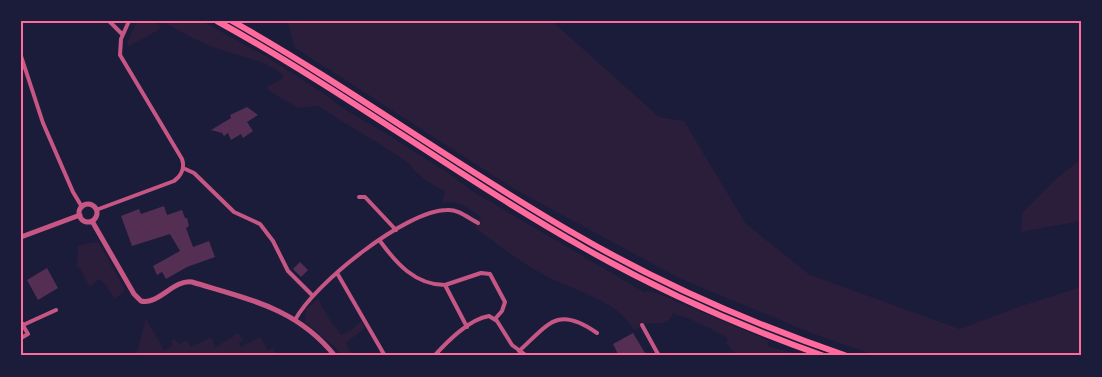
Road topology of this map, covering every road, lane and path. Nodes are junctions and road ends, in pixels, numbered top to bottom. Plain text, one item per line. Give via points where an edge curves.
1 (109, 21) edge
2 (129, 21) edge
3 (217, 21) edge
4 (232, 21) edge
5 (122, 34) junction
6 (21, 56) edge
7 (183, 168) junction
8 (359, 197) dead end
9 (82, 207) junction
10 (96, 210) junction
11 (80, 215) junction
12 (92, 221) junction
13 (478, 223) dead end
14 (396, 230) junction
15 (21, 237) edge
16 (380, 241) junction
17 (337, 272) junction
18 (445, 285) junction
19 (313, 296) junction
20 (56, 310) dead end
21 (495, 319) junction
22 (295, 320) junction
23 (22, 324) edge
24 (642, 326) dead end
25 (467, 327) junction
26 (597, 333) dead end
27 (21, 338) edge
28 (519, 351) junction
29 (336, 356) edge
30 (385, 356) edge
31 (434, 356) edge
32 (527, 356) edge
33 (659, 356) edge
34 (824, 356) edge
35 (847, 356) edge

1 - 5 street
2 - 5 street
3 - 34 main road via 591,252 695,304
4 - 35 main road via 602,249 679,289
5 - 7 street via 119,51 122,61 182,159
6 - 9 street via 43,123
7 - 10 street via 174,181
7 - 19 street via 194,173 235,213 260,224 288,271
8 - 14 street via 365,197
9 - 10 street via 91,205
9 - 11 street
10 - 12 street via 97,216
11 - 12 street via 85,221
11 - 15 street
12 - 22 street via 134,294 141,300 149,301 188,282 268,305
13 - 14 street via 458,212 445,210 430,213
14 - 16 street
16 - 17 street
16 - 18 street via 404,270
17 - 19 street
17 - 30 street
18 - 21 street via 481,273 490,274 505,302
18 - 25 street
19 - 22 street
20 - 23 street
21 - 25 street via 486,317
21 - 28 street
22 - 29 street
23 - 27 street via 28,334
24 - 33 street
25 - 31 street
26 - 28 street via 581,323 560,318
28 - 32 street

